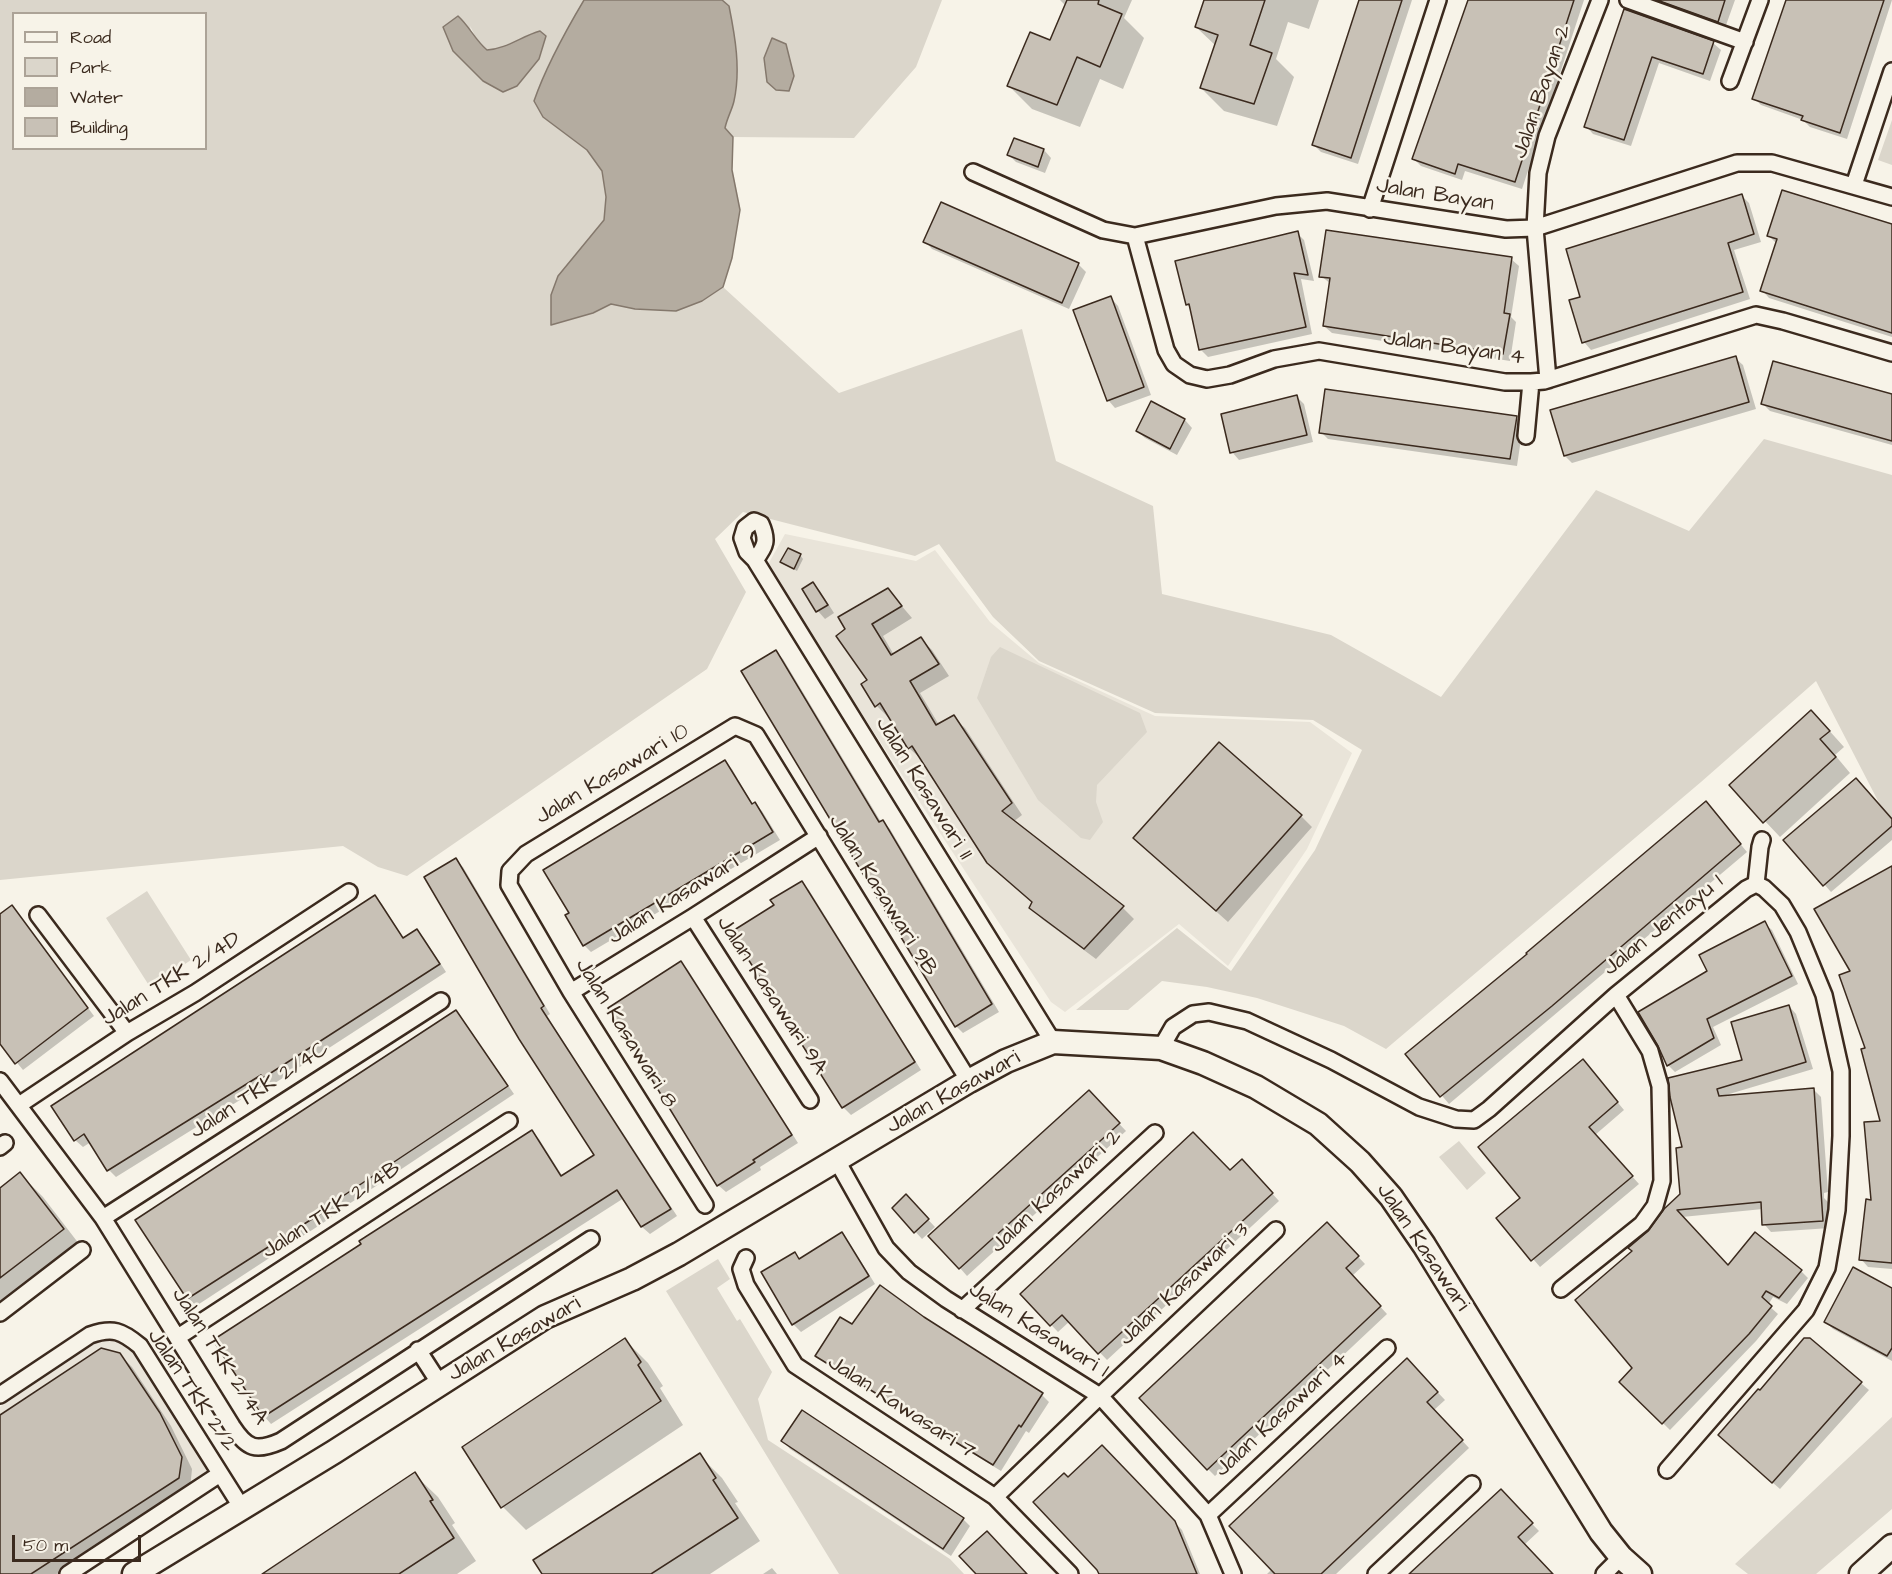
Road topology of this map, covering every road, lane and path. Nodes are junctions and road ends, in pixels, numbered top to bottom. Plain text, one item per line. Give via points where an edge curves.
1 (1438, 0) edge
2 (1600, 0) edge
3 (1628, 0) edge
4 (1760, 0) edge
5 (1745, 42) junction
6 (1892, 71) edge
7 (1730, 81) dead end
8 (973, 172) dead end
9 (1854, 186) junction
10 (1892, 197) edge
11 (1370, 209) junction
12 (1535, 228) junction
13 (1135, 236) junction
14 (1892, 354) edge
15 (1548, 380) junction
16 (1531, 382) junction
17 (1526, 436) dead end
18 (755, 560) dead end
19 (756, 735) joint
20 (819, 836) junction
21 (1762, 840) dead end
22 (1755, 884) junction
23 (509, 885) joint
24 (349, 892) dead end
25 (38, 915) dead end
26 (693, 917) junction
27 (571, 992) junction
28 (1616, 995) junction
29 (441, 1001) dead end
30 (127, 1034) junction
31 (1053, 1042) junction
32 (1161, 1048) junction
33 (0, 1081) edge
34 (969, 1081) junction
35 (810, 1100) dead end
36 (19, 1105) junction
37 (509, 1121) dead end
38 (1155, 1133) dead end
39 (836, 1159) junction
40 (705, 1205) dead end
41 (103, 1218) junction
42 (1276, 1230) dead end
43 (591, 1239) dead end
44 (82, 1250) dead end
45 (746, 1258) dead end
46 (1561, 1289) dead end
47 (963, 1310) junction
48 (0, 1313) edge
49 (178, 1337) junction
50 (1387, 1348) dead end
51 (418, 1350) junction
52 (440, 1384) junction
53 (0, 1395) edge
54 (1100, 1396) junction
55 (1667, 1470) dead end
56 (220, 1474) junction
57 (1472, 1484) dead end
58 (995, 1497) junction
59 (242, 1508) junction
60 (1208, 1515) junction
61 (1892, 1545) edge
62 (1621, 1557) junction
63 (140, 1572) edge
64 (68, 1574) edge
65 (1070, 1574) edge
66 (1233, 1574) edge
67 (1376, 1574) edge
68 (1604, 1574) edge
69 (1640, 1574) edge
70 (1861, 1574) edge

1 - 11 street
2 - 12 street, Jalan Bayan 2 via 1547,136 1538,173
3 - 5 street
4 - 5 street
5 - 7 street
6 - 9 street
8 - 13 street, Jalan Bayan via 1103,230
9 - 10 street, Jalan Bayan
9 - 12 street, Jalan Bayan via 1772,163 1737,164
11 - 12 street, Jalan Bayan via 1506,229
11 - 13 street, Jalan Bayan via 1328,201 1303,202
12 - 15 street, Jalan Bayan 2
13 - 16 street, Jalan Bayan 4 via 1166,350 1174,364 1190,375 1207,380 1274,359 1319,351 1505,382
14 - 15 street, Jalan Bayan 4 via 1756,315
15 - 16 street, Jalan Bayan 4
16 - 17 street
18 - 31 street, Jalan Kasawari 11
19 - 20 street, Jalan Kasawari 9B
19 - 23 street, Jalan Kasawari 10 via 735,726 526,854 510,871
20 - 26 street, Jalan Kasawari 9
20 - 34 street, Jalan Kasawari 9B
21 - 22 street
22 - 28 street, Jalan Jentayu 1
22 - 55 street, Jalan Jentayu 1 via 1782,905 1824,995 1841,1071 1837,1210 1827,1268 1806,1310
23 - 27 street, Jalan Kasawari 8
24 - 30 street, Jalan TKK 2/4D
25 - 30 street
26 - 27 street, Jalan Kasawari 9
26 - 35 street, Jalan Kasawari 9A
27 - 40 street, Jalan Kasawari 8
28 - 32 street, Jalan Jentayu 1 via 1474,1120 1456,1119 1419,1107 1247,1021 1209,1012 1193,1014 1173,1027
28 - 46 street via 1650,1051 1660,1086 1662,1181 1655,1206 1642,1224
29 - 41 street, Jalan TKK 2/4C
30 - 36 street, Jalan TKK 2/4D
31 - 32 street, Jalan Kasawari
31 - 34 street, Jalan Kasawari via 1006,1060
32 - 62 street, Jalan Kasawari via 1256,1087 1318,1124 1375,1179 1424,1245 1601,1532
33 - 36 street, Jalan TKK 2/4A
34 - 39 street, Jalan Kasawari
36 - 41 street, Jalan TKK 2/4A
37 - 49 street, Jalan TKK 2/4B
38 - 47 street, Jalan Kasawari 2
39 - 47 street, Jalan Kasawari 1 via 886,1248 909,1272
39 - 52 street, Jalan Kasawari via 669,1259 545,1317
41 - 49 street, Jalan TKK 2/4A
42 - 54 street, Jalan Kasawari 3
43 - 51 street, Jalan TKK 2/4A
44 - 48 street
45 - 58 street, Jalan Kawasari 7 via 741,1269 746,1285 795,1365
47 - 54 street, Jalan Kasawari 1
49 - 51 street, Jalan TKK 2/4A via 241,1439 253,1448 266,1448 281,1441
50 - 60 street, Jalan Kasawari 4
51 - 52 street
52 - 59 street, Jalan Kasawari
53 - 56 street, Jalan TKK 2/2 via 90,1335 117,1331 140,1346
54 - 58 street, Jalan Kasawari 3
54 - 60 street, Jalan Kasawari 1
56 - 59 street, Jalan TKK 2/2
56 - 64 street, Jalan TKK 2/2
57 - 67 street
58 - 65 street, Jalan Kawasari 7
59 - 63 street, Jalan Kasawari
60 - 66 street, Jalan Kasawari 1
61 - 70 street
62 - 68 street
62 - 69 street, Jalan Kasawari

